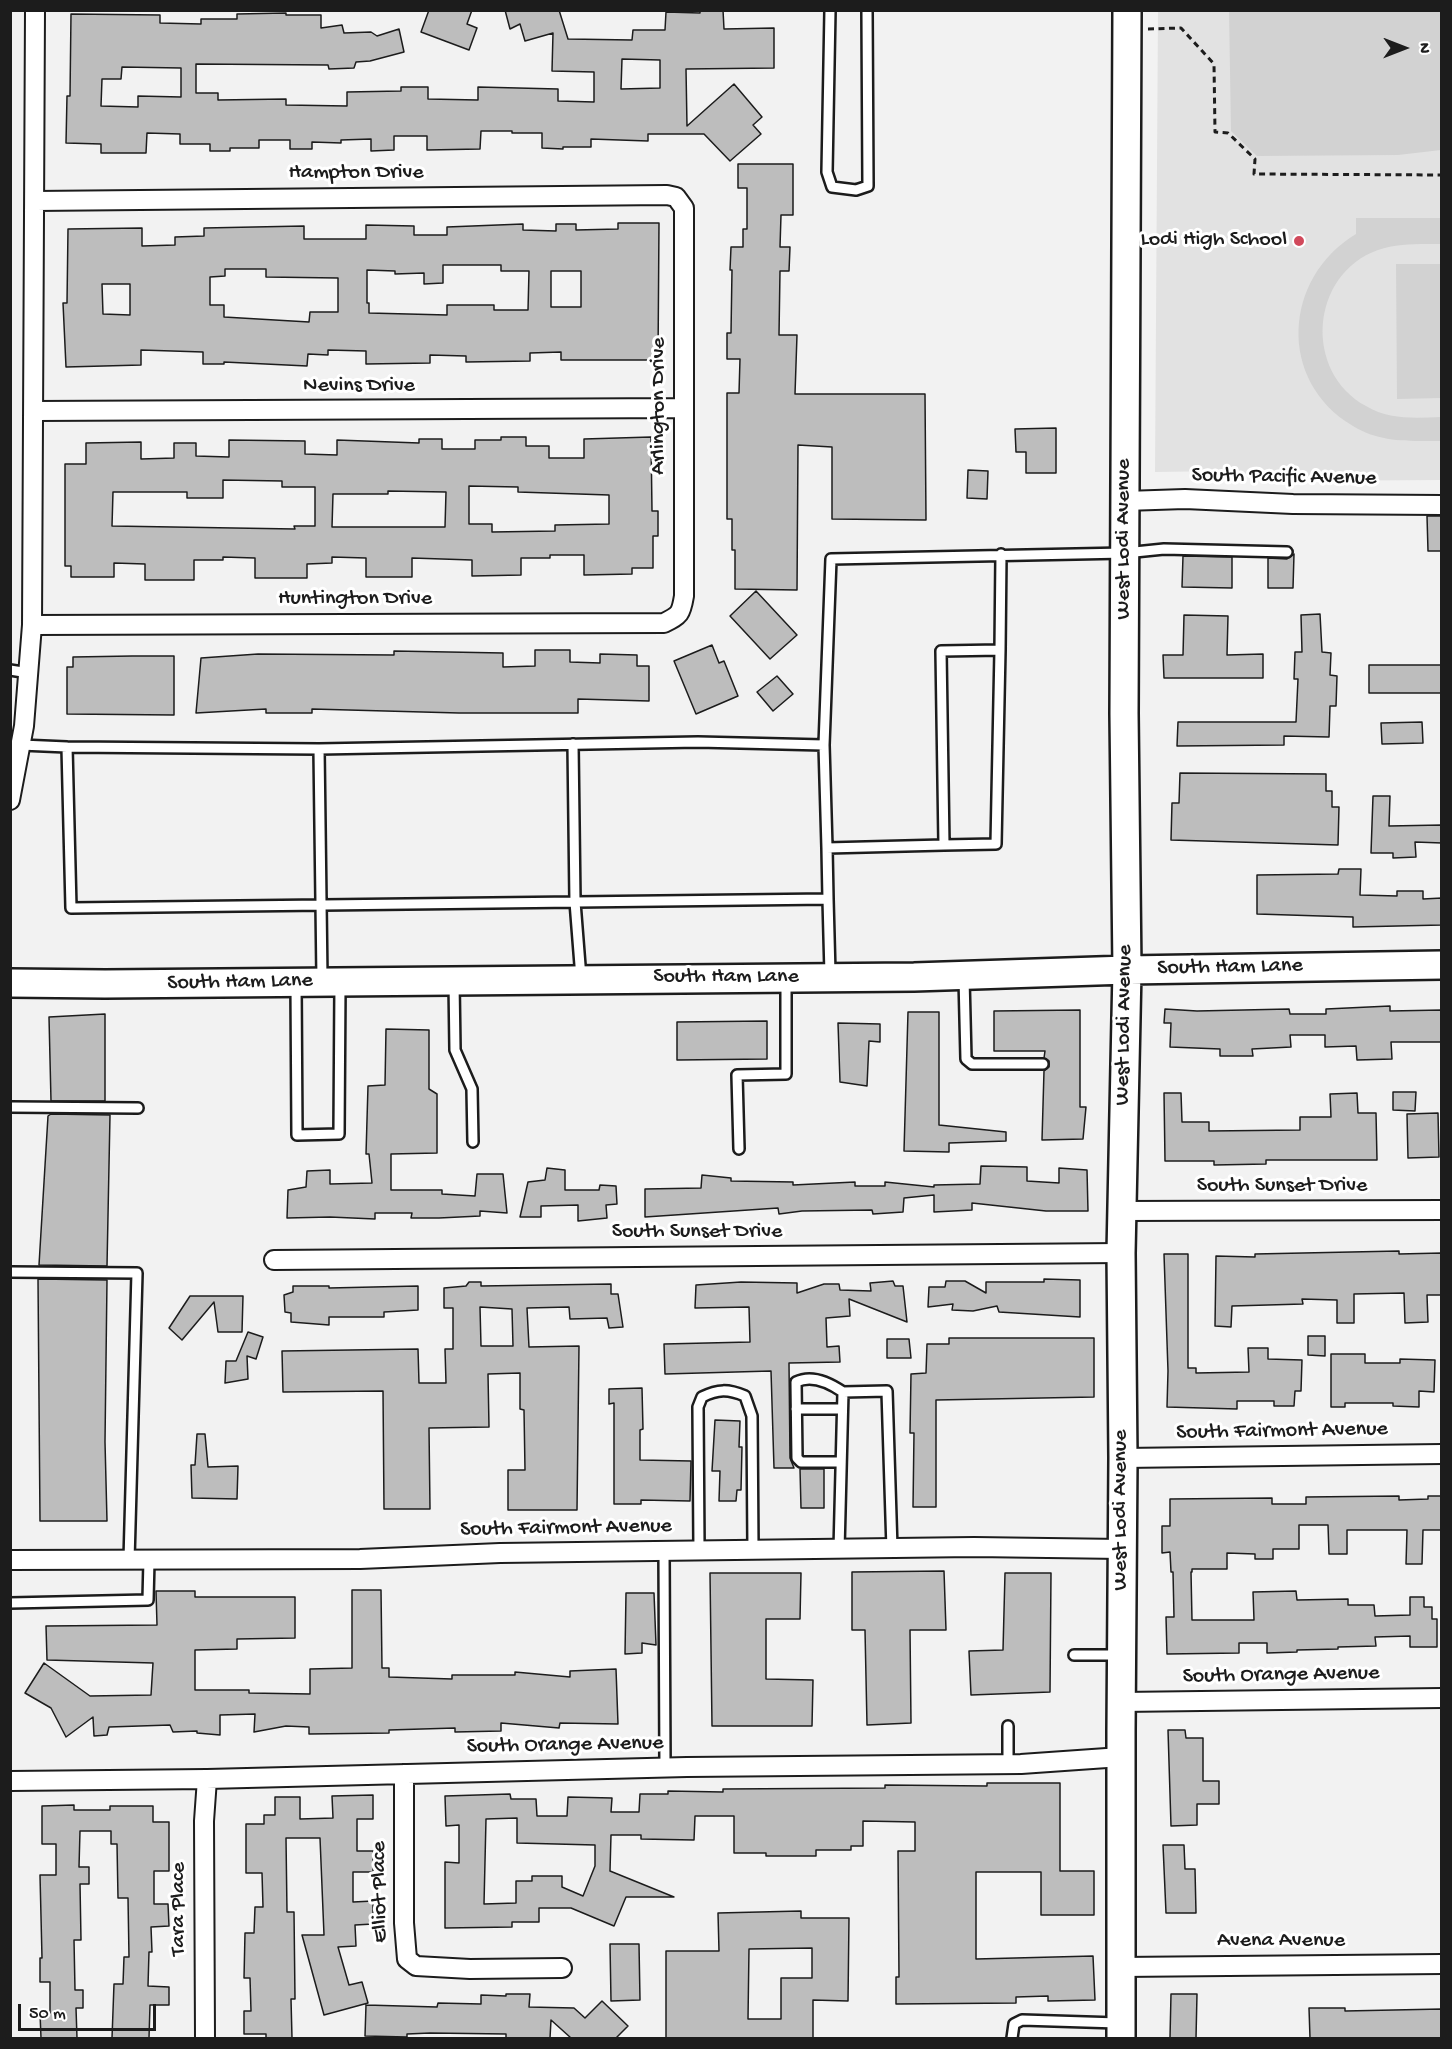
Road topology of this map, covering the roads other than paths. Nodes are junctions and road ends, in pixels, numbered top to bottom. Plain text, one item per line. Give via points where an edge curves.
1 (35, 10) edge
2 (830, 10) edge
3 (867, 10) edge
4 (1127, 20) edge
5 (676, 197) joint
6 (35, 201) junction
7 (683, 408) junction
8 (35, 411) junction
9 (1125, 501) junction
10 (1442, 505) edge
11 (1287, 552) dead end
12 (1125, 553) junction
13 (1001, 554) junction
14 (677, 617) joint
15 (32, 625) junction
16 (1000, 650) junction
17 (10, 670) edge
18 (29, 673) junction
19 (17, 726) edge
20 (573, 744) junction
21 (21, 745) junction
22 (824, 745) junction
23 (67, 747) junction
24 (319, 748) junction
25 (10, 800) edge
26 (944, 845) junction
27 (827, 848) junction
28 (828, 899) junction
29 (575, 902) junction
30 (321, 904) junction
31 (1442, 964) edge
32 (1127, 970) junction
33 (964, 975) junction
34 (831, 977) junction
35 (786, 978) junction
36 (581, 979) junction
37 (454, 980) junction
38 (331, 981) junction
39 (296, 982) junction
40 (10, 983) edge
41 (1043, 1064) dead end
42 (10, 1107) edge
43 (138, 1108) dead end
44 (473, 1142) dead end
45 (739, 1149) dead end
46 (1442, 1209) edge
47 (1122, 1212) junction
48 (1121, 1253) junction
49 (274, 1260) dead end
50 (10, 1272) edge
51 (843, 1392) junction
52 (796, 1409) junction
53 (842, 1410) junction
54 (1442, 1454) edge
55 (1123, 1458) junction
56 (841, 1462) junction
57 (892, 1549) junction
58 (1122, 1549) junction
59 (699, 1550) junction
60 (753, 1550) junction
61 (839, 1550) junction
62 (664, 1551) junction
63 (10, 1560) edge
64 (129, 1560) junction
65 (149, 1560) junction
66 (10, 1603) edge
67 (1074, 1655) dead end
68 (1121, 1655) junction
69 (1442, 1698) edge
70 (1121, 1702) junction
71 (1008, 1726) dead end
72 (1120, 1757) junction
73 (1008, 1764) junction
74 (665, 1768) junction
75 (404, 1774) junction
76 (207, 1779) junction
77 (10, 1781) edge
78 (1442, 1964) edge
79 (1121, 1967) junction
80 (562, 1968) dead end
81 (1121, 2031) edge
82 (205, 2038) edge
83 (1012, 2038) edge

1 - 6 street
2 - 3 lane via 827,172 832,187 856,190 868,186
4 - 9 main road, West Lodi Avenue
5 - 6 street, Hampton Drive
5 - 7 street, Arlington Drive via 684,208
6 - 8 street
7 - 8 street, Nevins Drive
7 - 14 street, Arlington Drive via 684,596
8 - 15 street
9 - 10 street, South Pacific Avenue
9 - 12 main road, West Lodi Avenue
11 - 12 lane via 1164,549
12 - 13 lane
12 - 32 main road, West Lodi Avenue
13 - 16 lane
13 - 22 lane via 831,559
14 - 15 street, Huntington Drive via 664,623
15 - 18 street
16 - 26 lane via 996,844
16 - 26 lane via 941,651
17 - 18 lane
18 - 19 street
19 - 21 street
20 - 22 lane
20 - 24 lane
20 - 29 lane
21 - 23 lane
21 - 25 street
22 - 27 lane
23 - 24 lane
23 - 30 lane via 71,908
24 - 30 lane
26 - 27 lane
27 - 28 lane
28 - 29 lane
28 - 34 lane
29 - 30 lane
29 - 36 lane
30 - 38 lane
31 - 32 main road, South Ham Lane
32 - 33 main road, South Ham Lane
32 - 47 main road, West Lodi Avenue
33 - 34 main road, South Ham Lane
33 - 41 lane via 966,1059 972,1064
34 - 35 main road, South Ham Lane
35 - 36 main road, South Ham Lane
35 - 45 lane via 786,1074 737,1075
36 - 37 main road, South Ham Lane
37 - 38 main road, South Ham Lane
37 - 44 lane via 455,1050 472,1089
38 - 39 main road, South Ham Lane
38 - 39 lane via 339,1134 297,1135
39 - 40 main road, South Ham Lane
42 - 43 lane
46 - 47 street, South Sunset Drive
47 - 48 main road, West Lodi Avenue
48 - 49 street, South Sunset Drive
48 - 55 main road, West Lodi Avenue
50 - 64 lane via 136,1273
51 - 52 lane via 829,1382 802,1379 796,1382
51 - 53 lane
51 - 57 lane via 887,1391
52 - 53 lane
52 - 56 lane via 797,1458
53 - 56 lane
54 - 55 street, South Fairmont Avenue
55 - 58 main road, West Lodi Avenue
56 - 61 lane
57 - 58 street, South Fairmont Avenue
57 - 61 street, South Fairmont Avenue
58 - 68 main road, West Lodi Avenue
59 - 60 street, South Fairmont Avenue
59 - 60 lane via 698,1407 702,1397 716,1391 734,1391 745,1396 753,1416
59 - 62 street, South Fairmont Avenue
60 - 61 street, South Fairmont Avenue
62 - 65 street, South Fairmont Avenue
62 - 74 lane
63 - 64 street, South Fairmont Avenue
64 - 65 street, South Fairmont Avenue
65 - 66 lane via 147,1600
67 - 68 lane
68 - 70 main road, West Lodi Avenue
69 - 70 street, South Orange Avenue
70 - 72 main road, West Lodi Avenue
71 - 73 lane
72 - 73 street, South Orange Avenue
72 - 79 main road, West Lodi Avenue
73 - 74 street, South Orange Avenue
74 - 75 street, South Orange Avenue
75 - 76 street, South Orange Avenue
75 - 80 street, Elliot Place via 407,1959 416,1966
76 - 77 street, South Orange Avenue
76 - 82 street, Tara Place
78 - 79 street, Avena Avenue
79 - 81 main road, West Lodi Avenue
81 - 83 lane via 1022,2020 1014,2024

